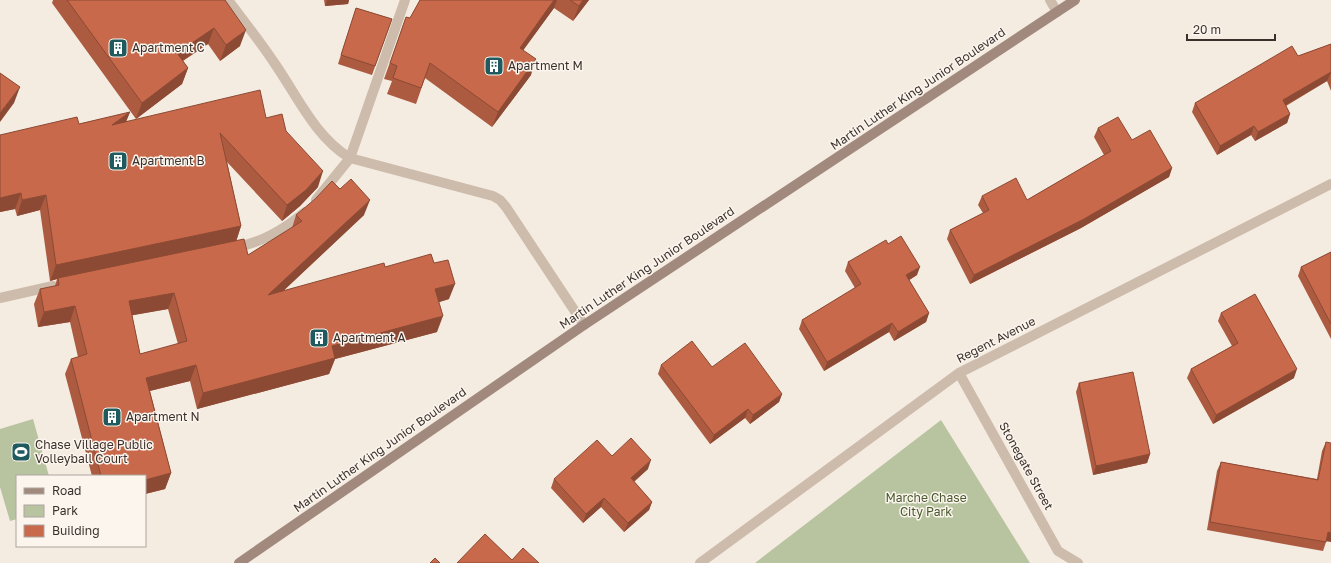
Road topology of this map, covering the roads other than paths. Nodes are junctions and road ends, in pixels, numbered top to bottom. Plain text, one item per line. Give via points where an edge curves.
1 (228, 0) edge
2 (405, 0) edge
3 (1050, 0) edge
4 (1075, 0) edge
5 (1057, 12) junction
6 (350, 158) junction
7 (1331, 184) edge
8 (223, 250) edge
9 (62, 285) edge
10 (0, 298) edge
11 (584, 325) junction
12 (959, 374) junction
13 (239, 563) edge
14 (700, 563) edge
15 (1078, 563) edge

1 - 6 street via 274,62 319,130 339,151
2 - 6 street
3 - 5 street
4 - 5 main road, Martin Luther King Junior Boulevard
5 - 11 main road, Martin Luther King Junior Boulevard
6 - 8 street via 309,208 292,222 262,241
6 - 11 street via 486,194 500,200
7 - 12 street, Regent Avenue
9 - 10 street
11 - 13 main road, Martin Luther King Junior Boulevard
12 - 14 street, Regent Avenue
12 - 15 street, Stonegate Street via 1058,551

